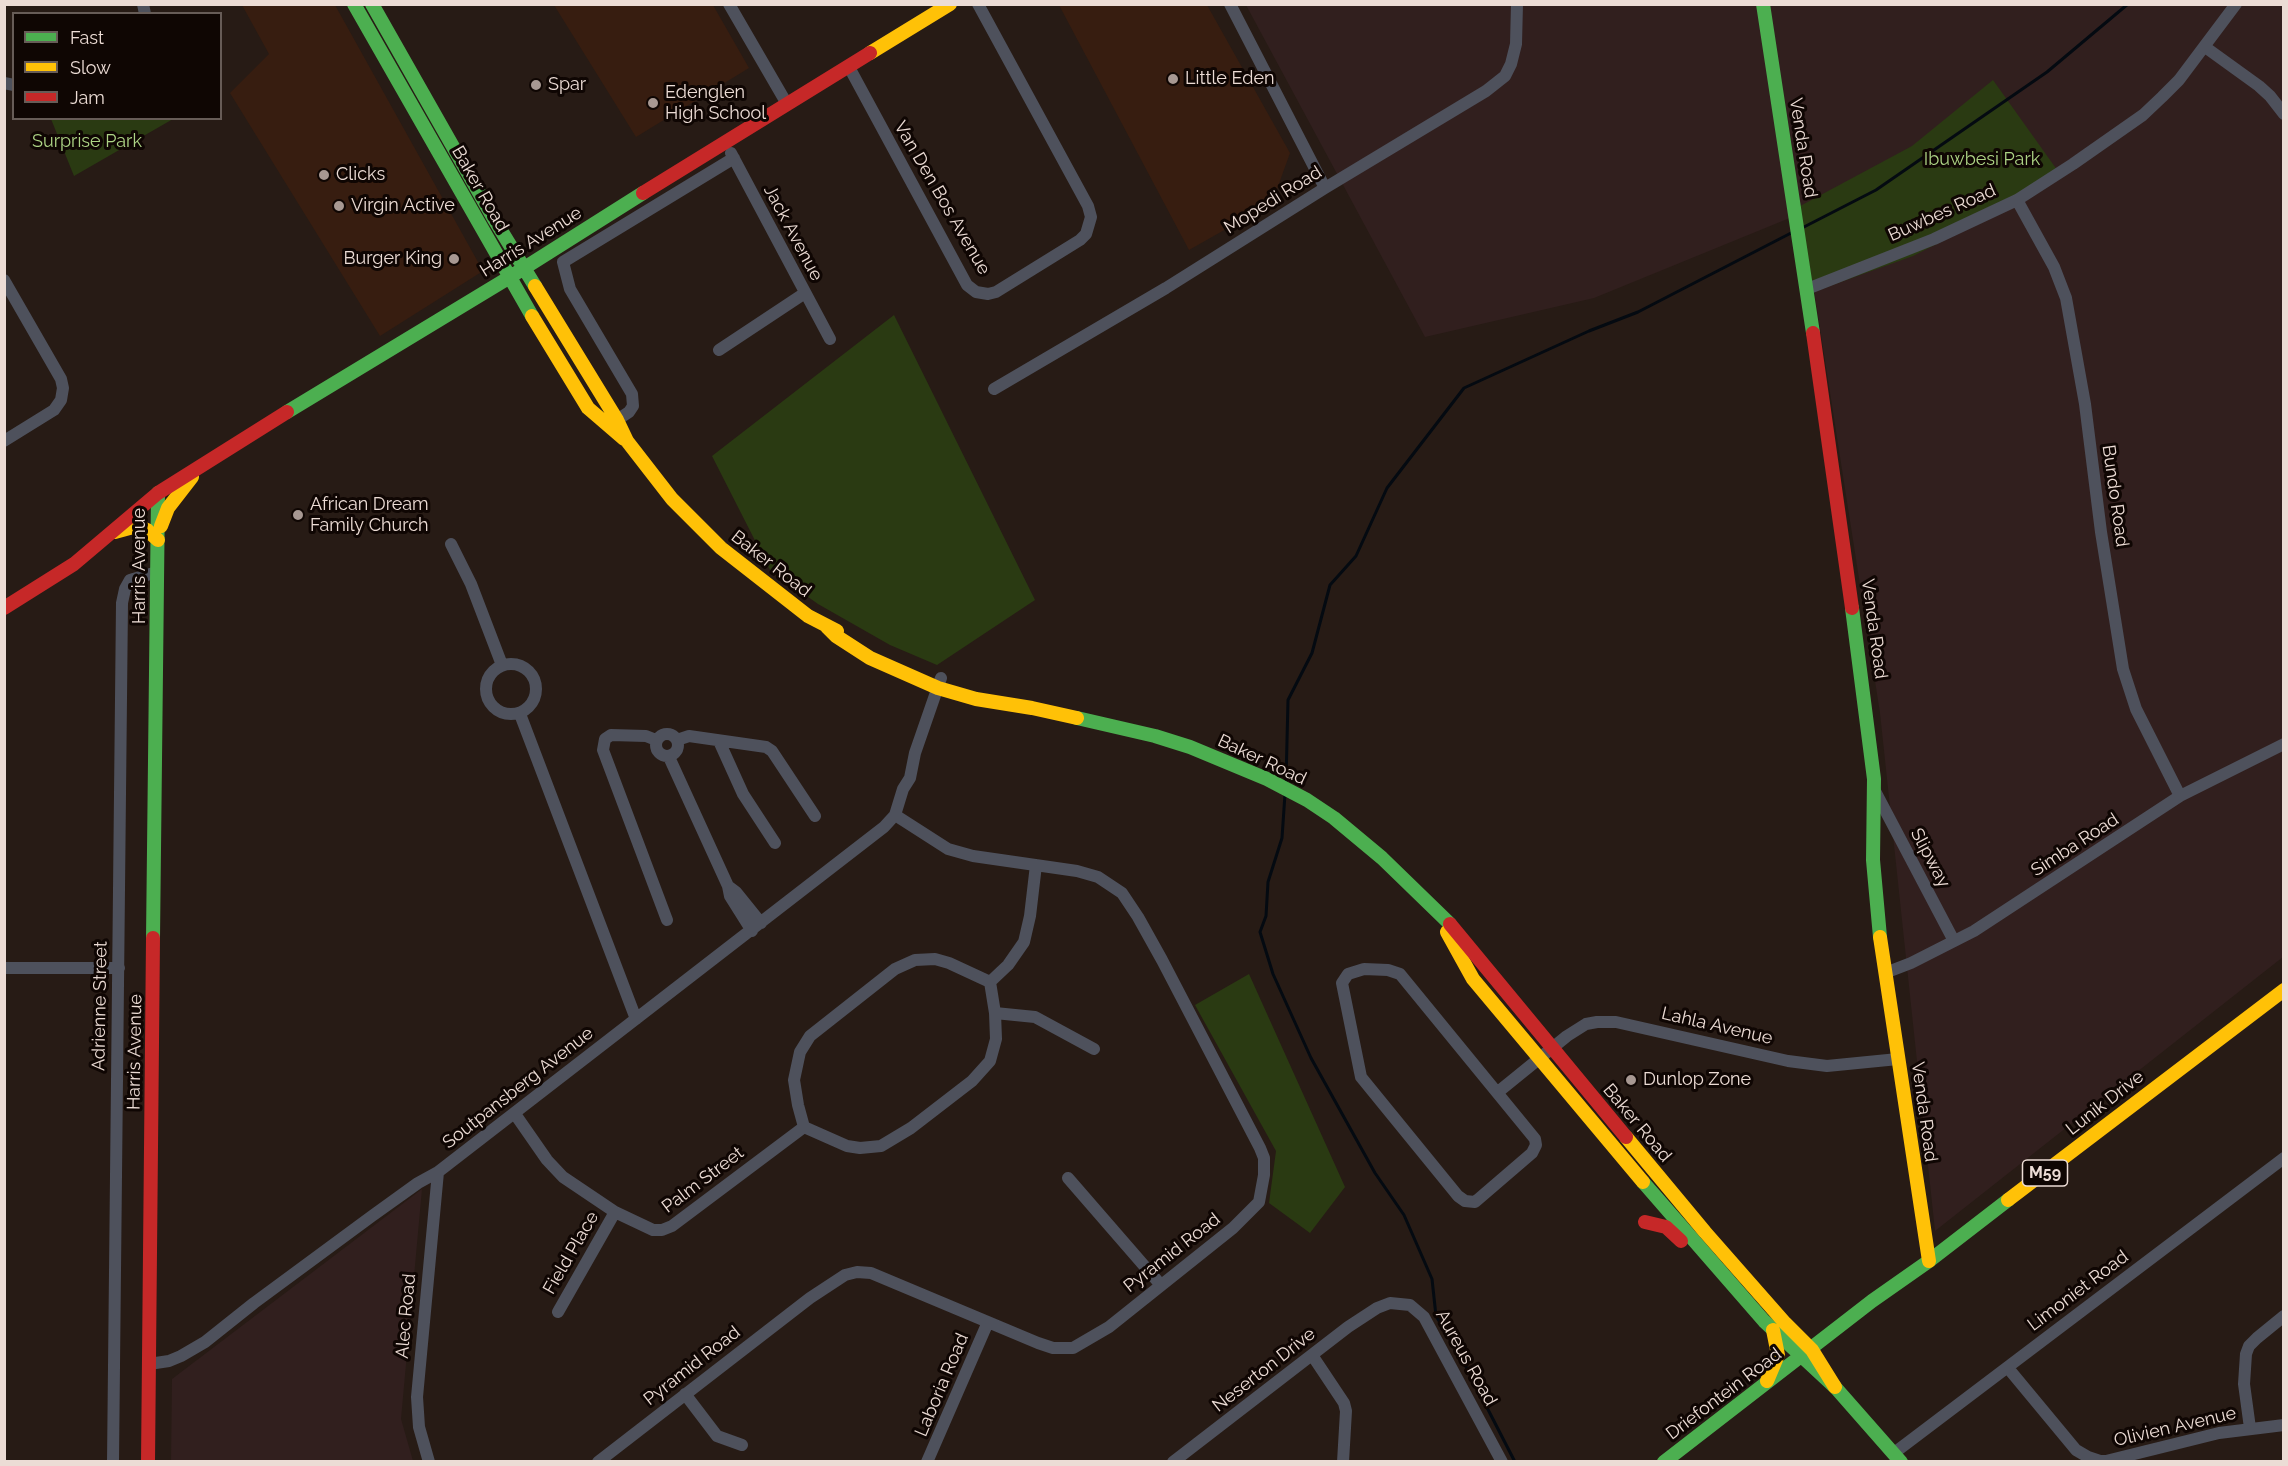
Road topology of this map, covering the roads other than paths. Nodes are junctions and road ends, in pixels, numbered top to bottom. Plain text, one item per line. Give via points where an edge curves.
1 (354, 4) edge
2 (372, 4) edge
3 (729, 4) edge
4 (950, 4) edge
5 (978, 4) edge
6 (1230, 4) edge
7 (1517, 4) edge
8 (1763, 4) edge
9 (2236, 4) edge
10 (2205, 47) junction
11 (849, 67) junction
12 (787, 104) junction
13 (2283, 114) edge
14 (725, 143) junction
15 (734, 158) junction
16 (1325, 188) junction
17 (2017, 200) junction
18 (523, 268) junction
19 (510, 277) junction
20 (4, 280) edge
21 (1807, 289) junction
22 (805, 293) junction
23 (830, 339) dead end
24 (719, 350) dead end
25 (994, 389) dead end
26 (616, 420) junction
27 (4, 441) edge
28 (627, 441) junction
29 (200, 465) junction
30 (158, 493) junction
31 (109, 535) junction
32 (158, 539) junction
33 (451, 544) dead end
34 (157, 572) junction
35 (4, 608) edge
36 (502, 665) junction
37 (939, 683) junction
38 (520, 714) junction
39 (656, 740) junction
40 (676, 740) junction
41 (719, 741) junction
42 (2283, 744) edge
43 (669, 757) junction
44 (1874, 791) junction
45 (2180, 796) junction
46 (895, 815) junction
47 (815, 816) dead end
48 (775, 843) dead end
49 (1036, 865) junction
50 (1439, 915) junction
51 (668, 920) dead end
52 (757, 927) junction
53 (1954, 941) junction
54 (4, 968) edge
55 (118, 968) junction
56 (1885, 973) junction
57 (990, 982) junction
58 (2283, 990) edge
59 (995, 1013) junction
60 (636, 1019) junction
61 (1551, 1048) junction
62 (1094, 1049) dead end
63 (1539, 1059) junction
64 (1899, 1059) junction
65 (1498, 1092) junction
66 (514, 1114) junction
67 (804, 1126) junction
68 (2283, 1158) edge
69 (438, 1172) junction
70 (1068, 1178) dead end
71 (615, 1212) junction
72 (1645, 1222) dead end
73 (1929, 1260) junction
74 (1723, 1275) junction
75 (1160, 1284) junction
76 (1377, 1308) joint
77 (558, 1312) dead end
78 (2283, 1316) edge
79 (988, 1322) junction
80 (1773, 1330) junction
81 (1806, 1354) junction
82 (1312, 1355) junction
83 (149, 1364) junction
84 (2008, 1368) junction
85 (1767, 1383) junction
86 (685, 1394) junction
87 (2283, 1425) edge
88 (2250, 1428) junction
89 (742, 1445) dead end
90 (1898, 1457) edge
91 (113, 1461) edge
92 (148, 1461) edge
93 (429, 1461) edge
94 (598, 1461) edge
95 (927, 1461) edge
96 (1173, 1461) edge
97 (1342, 1461) edge
98 (1502, 1461) edge
99 (1664, 1461) edge

1 - 19 main road, Baker Road
2 - 18 main road, Baker Road
3 - 12 street
4 - 11 main road, Harris Avenue
5 - 11 street, Van Den Bos Avenue via 1091,217 1080,240 996,292 976,292 967,285
6 - 16 street
7 - 16 street, Mopedi Road via 1516,44 1505,76
8 - 21 main road, Venda Road
9 - 10 street, Buwbes Road
10 - 13 street via 2265,91
10 - 17 street, Buwbes Road via 2179,80 2143,115
11 - 12 main road, Harris Avenue
12 - 14 main road, Harris Avenue
14 - 15 street, Jack Avenue
14 - 18 main road, Harris Avenue
15 - 22 street, Jack Avenue
15 - 26 street via 563,262 570,289 632,394 633,406
16 - 25 street, Mopedi Road
17 - 21 street, Buwbes Road via 1934,239
17 - 45 street, Bundo Road via 2054,267 2066,298 2123,669 2136,709
18 - 19 main road, Harris Avenue
18 - 26 main road, Baker Road
19 - 28 main road, Baker Road via 588,408
19 - 29 main road, Harris Avenue
20 - 27 street via 61,378 63,393 54,410
21 - 44 main road, Venda Road via 1865,694
22 - 23 street, Jack Avenue
22 - 24 street
26 - 28 main road, Baker Road
28 - 37 main road, Baker Road via 672,499 721,548 785,599 870,658
29 - 30 main road, Harris Avenue
29 - 32 main road via 168,508
30 - 31 main road
30 - 32 main road, Harris Avenue
31 - 32 main road via 137,526
31 - 35 main road via 55,577
32 - 34 main road, Harris Avenue
33 - 36 street
34 - 55 street, Adrienne Street via 130,580 122,603
34 - 83 main road, Harris Avenue
36 - 38 street via 525,668 534,681 532,704
36 - 38 street via 488,677 485,694 502,714
37 - 46 street
37 - 50 main road, Baker Road via 1155,736 1268,779 1334,818
38 - 60 street
39 - 40 street via 666,734
39 - 43 street via 657,752
39 - 51 street via 611,735 603,750
40 - 41 street via 690,736
40 - 43 street via 678,750
41 - 47 street via 758,745 772,751
41 - 48 street via 743,794
42 - 45 street, Simba Road
43 - 52 street via 730,896
44 - 53 street, Slipway
44 - 56 main road, Venda Road via 1875,888
45 - 53 street, Simba Road via 2018,904
46 - 49 street, Pyramid Road via 954,851
46 - 52 street, Soutpansberg Avenue
49 - 57 street via 1024,942
49 - 75 street, Pyramid Road via 1098,877 1113,885 1128,901 1263,1154 1263,1188 1253,1210
50 - 61 main road, Baker Road
50 - 63 main road, Baker Road via 1473,979
52 - 60 street, Soutpansberg Avenue
53 - 56 street, Simba Road
54 - 55 street
55 - 91 street, Adrienne Street
56 - 64 main road, Venda Road
57 - 59 street
57 - 67 street via 949,963 924,958 906,963 861,996 810,1036 800,1052 795,1080
58 - 73 main road, Lunik Drive / M59
59 - 62 street via 1035,1017
59 - 67 street via 994,1051 982,1072 894,1140 860,1148
60 - 66 street, Soutpansberg Avenue
61 - 63 street, Lahla Avenue
61 - 64 street, Lahla Avenue via 1586,1024 1616,1022 1788,1061 1827,1066
61 - 81 main road, Baker Road
63 - 65 street
63 - 74 main road, Baker Road
64 - 73 main road, Venda Road
65 - 65 street via 1533,1135 1536,1149 1475,1202 1465,1201 1363,1080 1342,990 1343,979 1364,969 1400,974
66 - 69 street, Soutpansberg Avenue
66 - 71 street, Palm Street via 563,1178
67 - 71 street, Palm Street via 668,1228 648,1229
68 - 84 street, Limoniet Road
69 - 83 street, Soutpansberg Avenue via 372,1216 205,1342 169,1361
69 - 93 street, Alec Road via 417,1397
70 - 75 street
71 - 77 street, Field Place
72 - 74 main road via 1666,1227 1701,1263
73 - 81 main road, Lunik Drive / M59
74 - 80 main road, Baker Road
75 - 79 street, Pyramid Road via 1109,1327 1073,1348 1053,1348
76 - 82 street, Neserton Drive
76 - 98 street, Aureus Road via 1401,1303 1424,1317
78 - 88 street via 2246,1354 2244,1384
79 - 86 street, Pyramid Road via 871,1272 851,1273 810,1298
79 - 95 street, Laboria Road
80 - 81 main road, Baker Road
80 - 85 main road via 1778,1355
81 - 85 main road, Driefontein Road / M59
81 - 90 main road
82 - 96 street, Neserton Drive
82 - 97 street via 1344,1403
83 - 92 main road, Harris Avenue
84 - 88 street, Olivien Avenue via 2076,1450 2100,1461
84 - 90 street, Limoniet Road
85 - 99 main road, Driefontein Road / M59
86 - 89 street via 717,1436
86 - 94 street, Pyramid Road
87 - 88 street, Olivien Avenue

